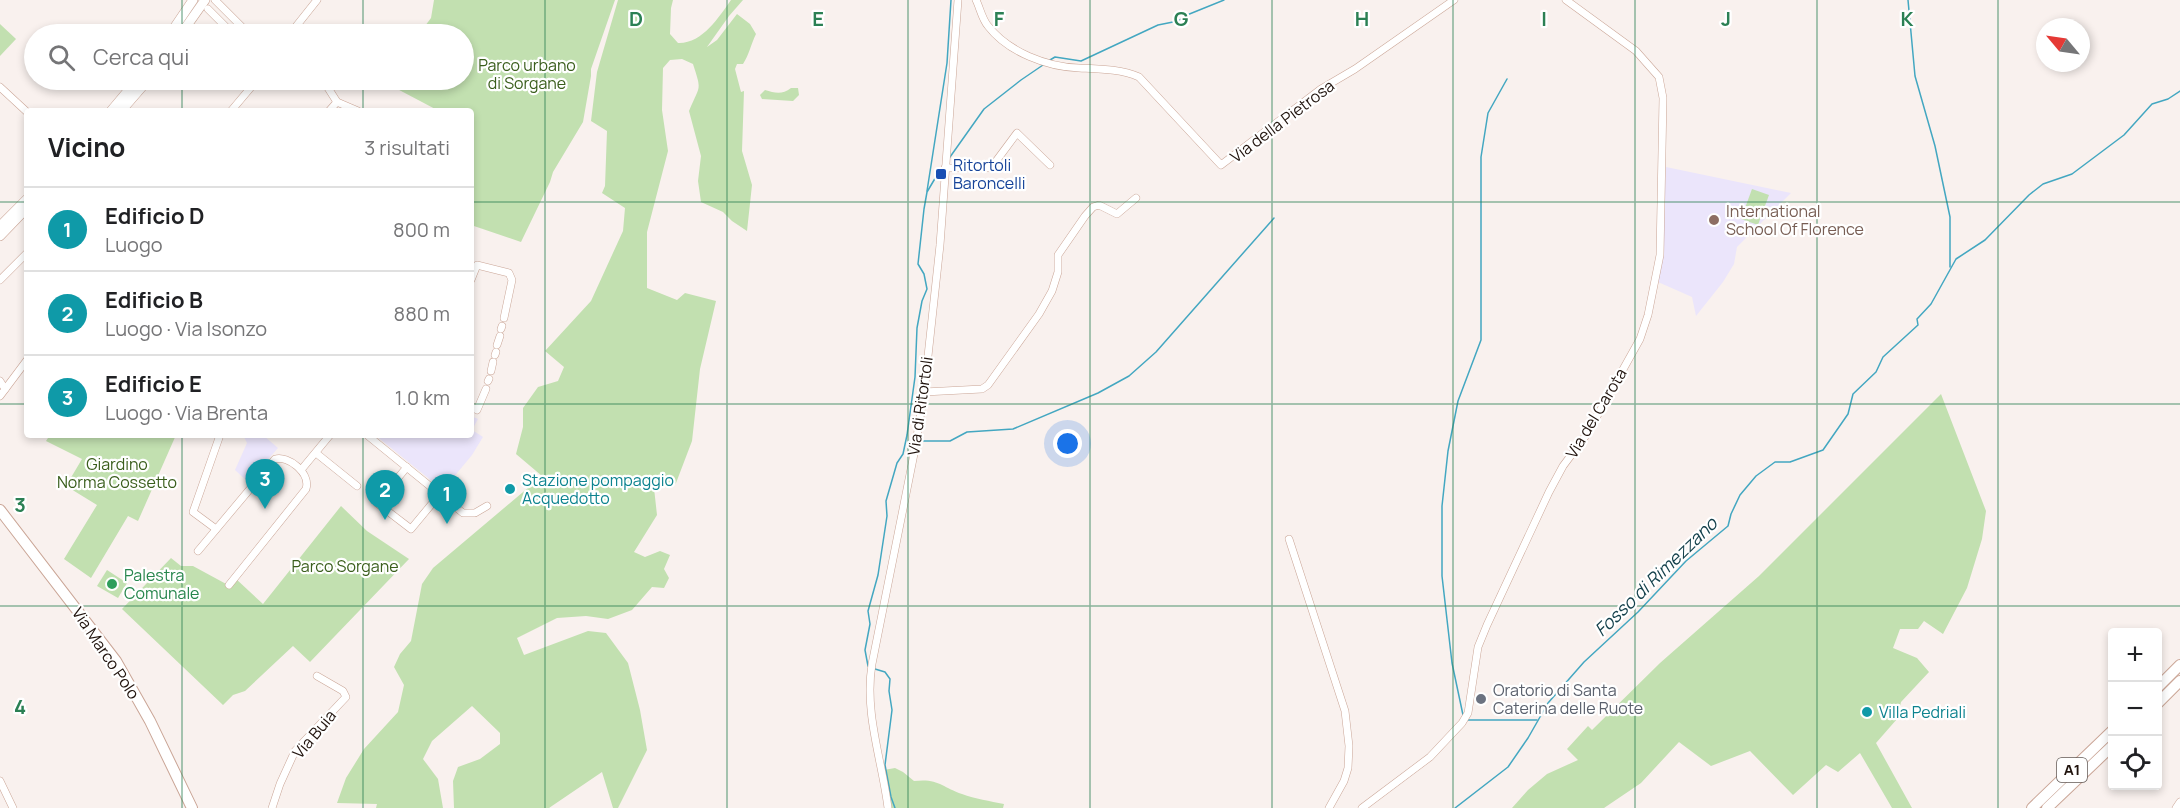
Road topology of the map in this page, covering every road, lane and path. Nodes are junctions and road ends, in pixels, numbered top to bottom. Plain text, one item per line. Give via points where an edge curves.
1 (193, 0) edge
2 (215, 0) edge
3 (317, 0) edge
4 (958, 0) edge
5 (976, 0) edge
6 (1454, 0) edge
7 (1566, 0) edge
8 (207, 4) edge
9 (177, 24) edge
10 (190, 24) edge
11 (226, 24) edge
12 (239, 24) edge
13 (298, 24) edge
14 (0, 87) edge
15 (129, 90) edge
16 (139, 90) edge
17 (248, 90) edge
18 (329, 90) edge
19 (337, 102) junction
20 (114, 108) edge
21 (124, 108) edge
22 (233, 108) edge
23 (332, 108) edge
24 (351, 108) edge
25 (24, 109) edge
26 (1050, 165) dead end
27 (945, 168) junction
28 (1136, 198) dead end
29 (24, 202) edge
30 (24, 211) edge
31 (0, 226) edge
32 (0, 236) edge
33 (24, 256) edge
34 (474, 272) edge
35 (0, 280) edge
36 (24, 364) edge
37 (0, 381) edge
38 (5, 389) junction
39 (924, 392) junction
40 (0, 396) edge
41 (474, 408) edge
42 (219, 438) edge
43 (328, 438) edge
44 (371, 438) edge
45 (315, 453) junction
46 (407, 467) junction
47 (301, 470) junction
48 (357, 486) dead end
49 (440, 494) junction
50 (487, 506) dead end
51 (0, 510) edge
52 (0, 521) edge
53 (216, 529) junction
54 (1289, 539) dead end
55 (198, 551) dead end
56 (229, 585) dead end
57 (2180, 665) edge
58 (317, 676) dead end
59 (2180, 681) edge
60 (2162, 682) edge
61 (2162, 697) edge
62 (2108, 735) edge
63 (2108, 750) edge
64 (0, 781) edge
65 (2180, 802) edge
66 (13, 808) edge
67 (185, 808) edge
68 (192, 808) edge
69 (272, 808) edge
70 (888, 808) edge
71 (1329, 808) edge
72 (1362, 808) edge
73 (2032, 808) edge
74 (2047, 808) edge
75 (2176, 808) edge

1 - 9 main road
2 - 12 street
3 - 13 street
4 - 27 street, Via di Ritortoli
5 - 6 street, Via della Pietrosa via 987,24 1006,44 1024,53 1056,65 1139,76 1221,165 1321,89
7 - 72 street, Via del Carota via 1636,51 1659,77 1663,90 1660,255 1648,315 1640,339 1587,434 1549,492 1486,625 1478,647 1468,712 1462,723 1430,757
8 - 10 main road
8 - 11 street
14 - 25 street
15 - 20 main road
16 - 21 main road
17 - 22 street
18 - 19 street
19 - 23 street
19 - 24 street
26 - 27 street via 1017,133 991,168
27 - 39 street, Via di Ritortoli
28 - 39 street via 1118,214 1099,206 1085,216 1058,255 1052,291 1039,314 988,385 982,389
29 - 31 main road
30 - 32 main road
33 - 35 street
34 - 41 street via 477,265 509,273 512,280 489,380
36 - 38 street
37 - 38 street
38 - 40 street
39 - 70 street, Via di Ritortoli via 871,667 871,716
42 - 53 street via 193,512
43 - 45 street
44 - 46 street
45 - 47 street
45 - 48 street
46 - 49 street
46 - 49 street via 377,503 411,529
47 - 53 street via 277,457
47 - 56 street via 307,478 306,489
49 - 50 street via 463,513 475,513
51 - 68 highway, Via Marco Polo via 116,661
52 - 67 highway, Via Marco Polo via 111,667 145,724
53 - 55 street
54 - 71 street via 1345,711 1348,768
57 - 60 highway
58 - 69 street, Via Buia via 343,691 346,697 295,751
59 - 61 highway
62 - 73 highway, A1
63 - 74 highway, A1
64 - 66 street
65 - 75 street

